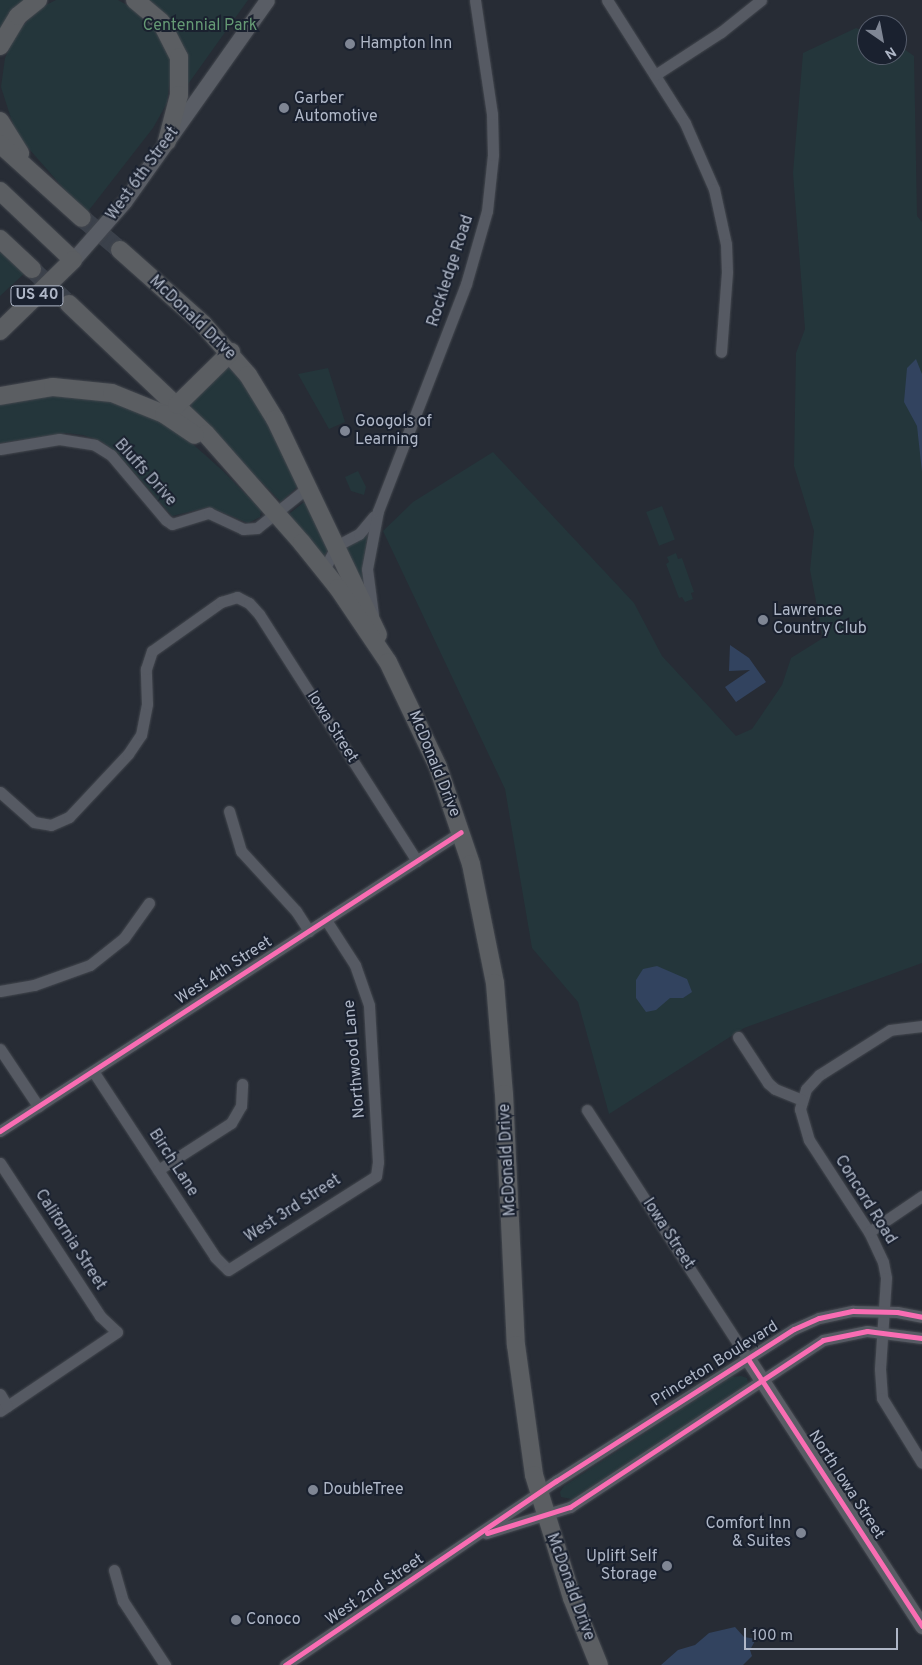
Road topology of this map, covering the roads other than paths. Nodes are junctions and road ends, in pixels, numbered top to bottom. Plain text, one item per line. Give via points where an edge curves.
1 (38, 0) edge
2 (135, 0) edge
3 (267, 0) edge
4 (475, 0) edge
5 (607, 0) edge
6 (760, 0) edge
7 (0, 46) edge
8 (655, 75) junction
9 (0, 121) edge
10 (167, 141) junction
11 (0, 144) edge
12 (40, 180) junction
13 (0, 190) edge
14 (82, 218) tunnel mouth
15 (0, 239) edge
16 (120, 250) tunnel mouth
17 (73, 260) junction
18 (32, 269) tunnel mouth
19 (69, 304) tunnel mouth
20 (0, 331) edge
21 (230, 352) junction
22 (721, 352) dead end
23 (0, 396) edge
24 (177, 405) junction
25 (0, 449) edge
26 (230, 462) junction
27 (307, 488) junction
28 (378, 511) junction
29 (278, 513) junction
30 (336, 546) junction
31 (324, 570) junction
32 (374, 624) junction
33 (388, 662) junction
34 (0, 792) edge
35 (229, 811) dead end
36 (461, 832) junction
37 (417, 861) junction
38 (149, 903) dead end
39 (326, 920) junction
40 (309, 931) junction
41 (0, 991) edge
42 (922, 1026) edge
43 (738, 1038) dead end
44 (0, 1049) edge
45 (93, 1070) junction
46 (242, 1084) dead end
47 (802, 1100) junction
48 (38, 1106) junction
49 (586, 1110) dead end
50 (0, 1131) edge
51 (0, 1163) edge
52 (158, 1170) junction
53 (376, 1176) joint
54 (922, 1196) edge
55 (869, 1232) junction
56 (228, 1270) joint
57 (884, 1311) junction
58 (922, 1317) edge
59 (883, 1331) junction
60 (922, 1338) edge
61 (748, 1359) junction
62 (762, 1380) junction
63 (0, 1394) edge
64 (4, 1408) edge
65 (922, 1463) edge
66 (539, 1492) junction
67 (546, 1517) junction
68 (479, 1535) junction
69 (114, 1570) dead end
70 (922, 1626) edge
71 (165, 1665) edge
72 (285, 1665) edge
73 (599, 1665) edge

1 - 7 highway via 18,16
2 - 10 highway via 161,22 179,56 179,95
3 - 10 main road, West 6th Street
4 - 28 street, Rockledge Road via 492,106 493,155 487,212 466,284
5 - 8 street
6 - 8 street via 721,32
8 - 22 street via 703,158 721,216 727,272
9 - 12 highway
10 - 17 main road, West 6th Street via 124,202
11 - 12 highway
12 - 14 highway
13 - 17 highway
15 - 18 highway
16 - 21 highway, McDonald Drive
17 - 20 highway, West 6th Street / US 40
19 - 24 highway, McDonald Drive
21 - 24 highway
21 - 27 highway, McDonald Drive via 267,404
23 - 26 highway via 53,387 112,393 164,414
24 - 26 highway, McDonald Drive
25 - 29 street, Bluffs Drive via 58,440 95,445 111,455 172,524 209,513 251,529 263,525
26 - 29 highway, McDonald Drive
27 - 29 street, Bluffs Drive
27 - 30 highway, McDonald Drive
28 - 30 street via 359,534
28 - 32 street via 367,569
29 - 31 highway, McDonald Drive
30 - 31 street
30 - 32 highway, McDonald Drive
31 - 33 highway, McDonald Drive
32 - 33 highway, McDonald Drive
33 - 36 highway, McDonald Drive via 428,744
34 - 37 street, Iowa Street via 34,822 50,825 69,818 128,754 141,735 147,704 146,669 152,651 221,602 240,598 253,606 288,657
35 - 40 street via 242,851 296,911
36 - 37 street, West 4th Street
36 - 66 highway, McDonald Drive via 479,894 494,983 508,1153 516,1345 525,1422
37 - 39 street, West 4th Street
38 - 41 street via 124,938 90,965 34,985
39 - 40 street, West 4th Street
39 - 53 street, Northwood Lane via 355,964 369,1005 378,1162
40 - 45 street, West 4th Street
42 - 47 street via 902,1027 880,1035 812,1081
43 - 47 street via 768,1083
44 - 48 street
45 - 48 street, West 4th Street
45 - 52 street, Birch Lane
46 - 52 street via 241,1106 231,1123
47 - 55 street, Concord Road via 800,1118 809,1140
48 - 50 street, West 4th Street
49 - 61 street, Iowa Street
51 - 64 street, California Street via 100,1316 117,1332
52 - 56 street, Birch Lane
53 - 56 street, West 3rd Street
54 - 55 street
55 - 57 street, Concord Road via 884,1262
57 - 58 street, Princeton Boulevard
57 - 59 street, Concord Road
57 - 61 street, Princeton Boulevard via 853,1311 819,1318
59 - 60 street
59 - 62 street via 853,1332 823,1340
59 - 65 street, Concord Road via 882,1398
61 - 62 main road, North Iowa Street
61 - 66 street, Princeton Boulevard
62 - 67 street via 581,1501
62 - 70 main road, North Iowa Street
63 - 64 street
66 - 67 highway, McDonald Drive
66 - 68 street, West 2nd Street
67 - 68 street, West 2nd Street
67 - 73 highway, McDonald Drive via 572,1598
68 - 72 street, West 2nd Street
69 - 71 street via 123,1601

